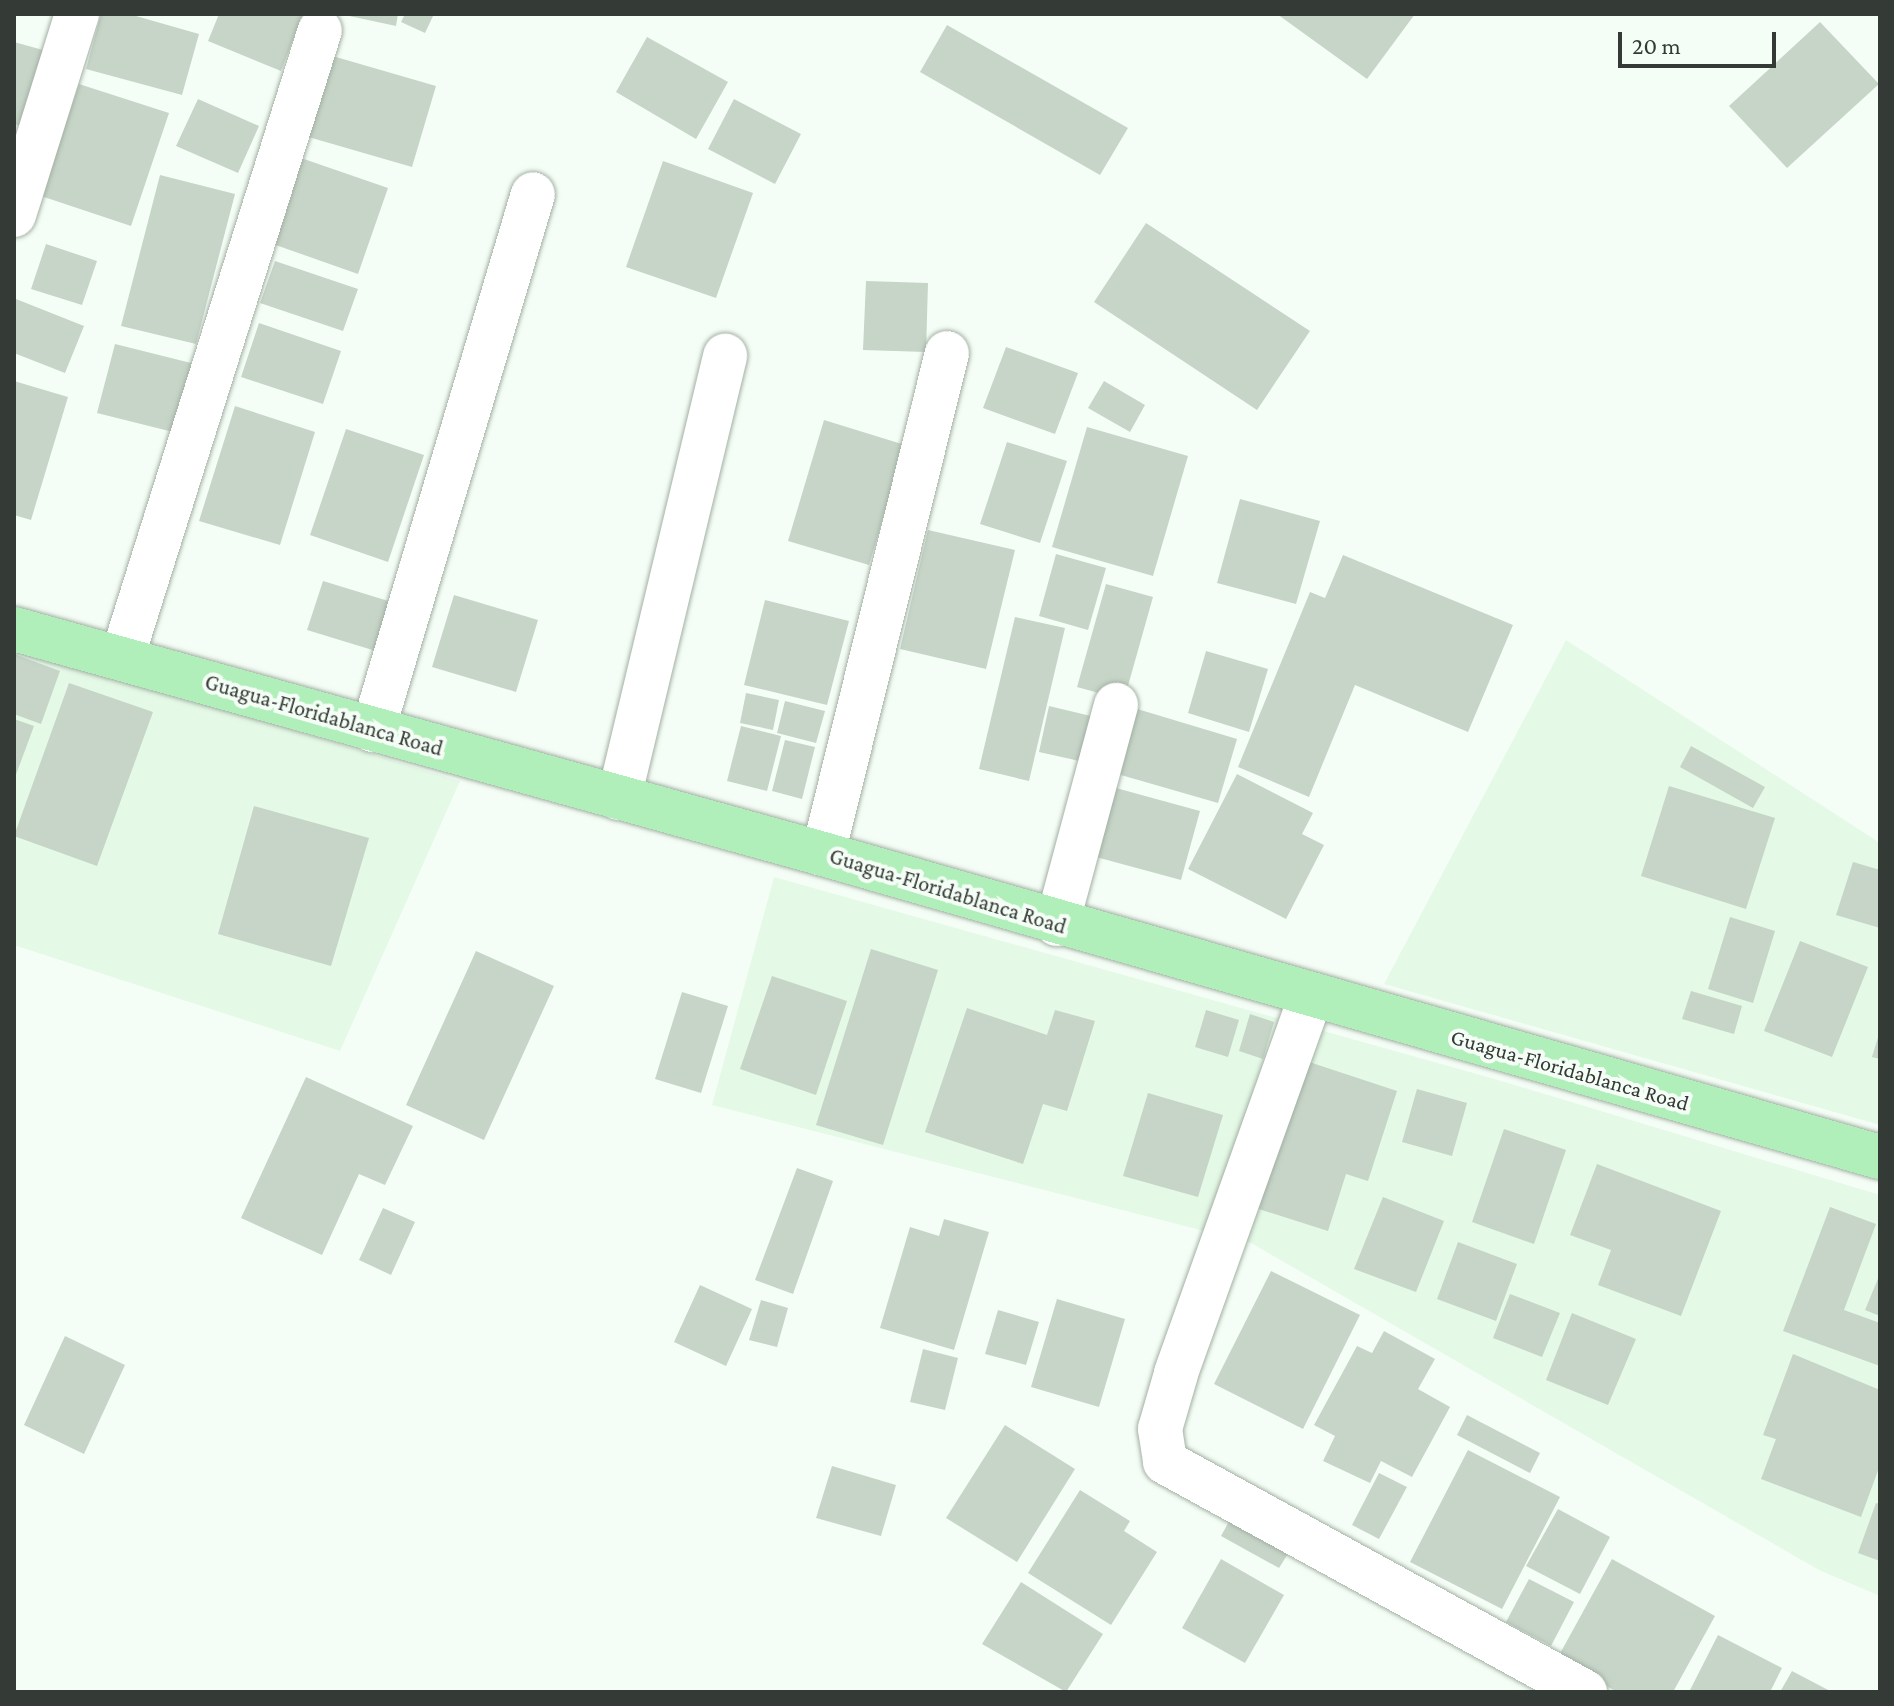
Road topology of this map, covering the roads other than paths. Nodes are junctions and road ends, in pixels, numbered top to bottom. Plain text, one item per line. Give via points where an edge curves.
1 (77, 14) edge
2 (320, 30) dead end
3 (533, 194) dead end
4 (14, 215) edge
5 (947, 353) dead end
6 (725, 356) dead end
7 (14, 629) edge
8 (122, 658) junction
9 (1116, 705) dead end
10 (373, 730) junction
11 (619, 798) junction
12 (823, 854) junction
13 (1057, 924) junction
14 (1311, 996) junction
15 (1880, 1157) edge
16 (1585, 1692) edge

1 - 4 street
2 - 8 street
3 - 10 street
5 - 12 street
6 - 11 street
7 - 8 main road, Guagua-Floridablanca Road
8 - 10 main road, Guagua-Floridablanca Road
9 - 13 street
10 - 11 main road, Guagua-Floridablanca Road
11 - 12 main road, Guagua-Floridablanca Road
12 - 13 main road, Guagua-Floridablanca Road
13 - 14 main road, Guagua-Floridablanca Road
14 - 15 main road, Guagua-Floridablanca Road
14 - 16 street via 1176,1374 1160,1429 1165,1462

